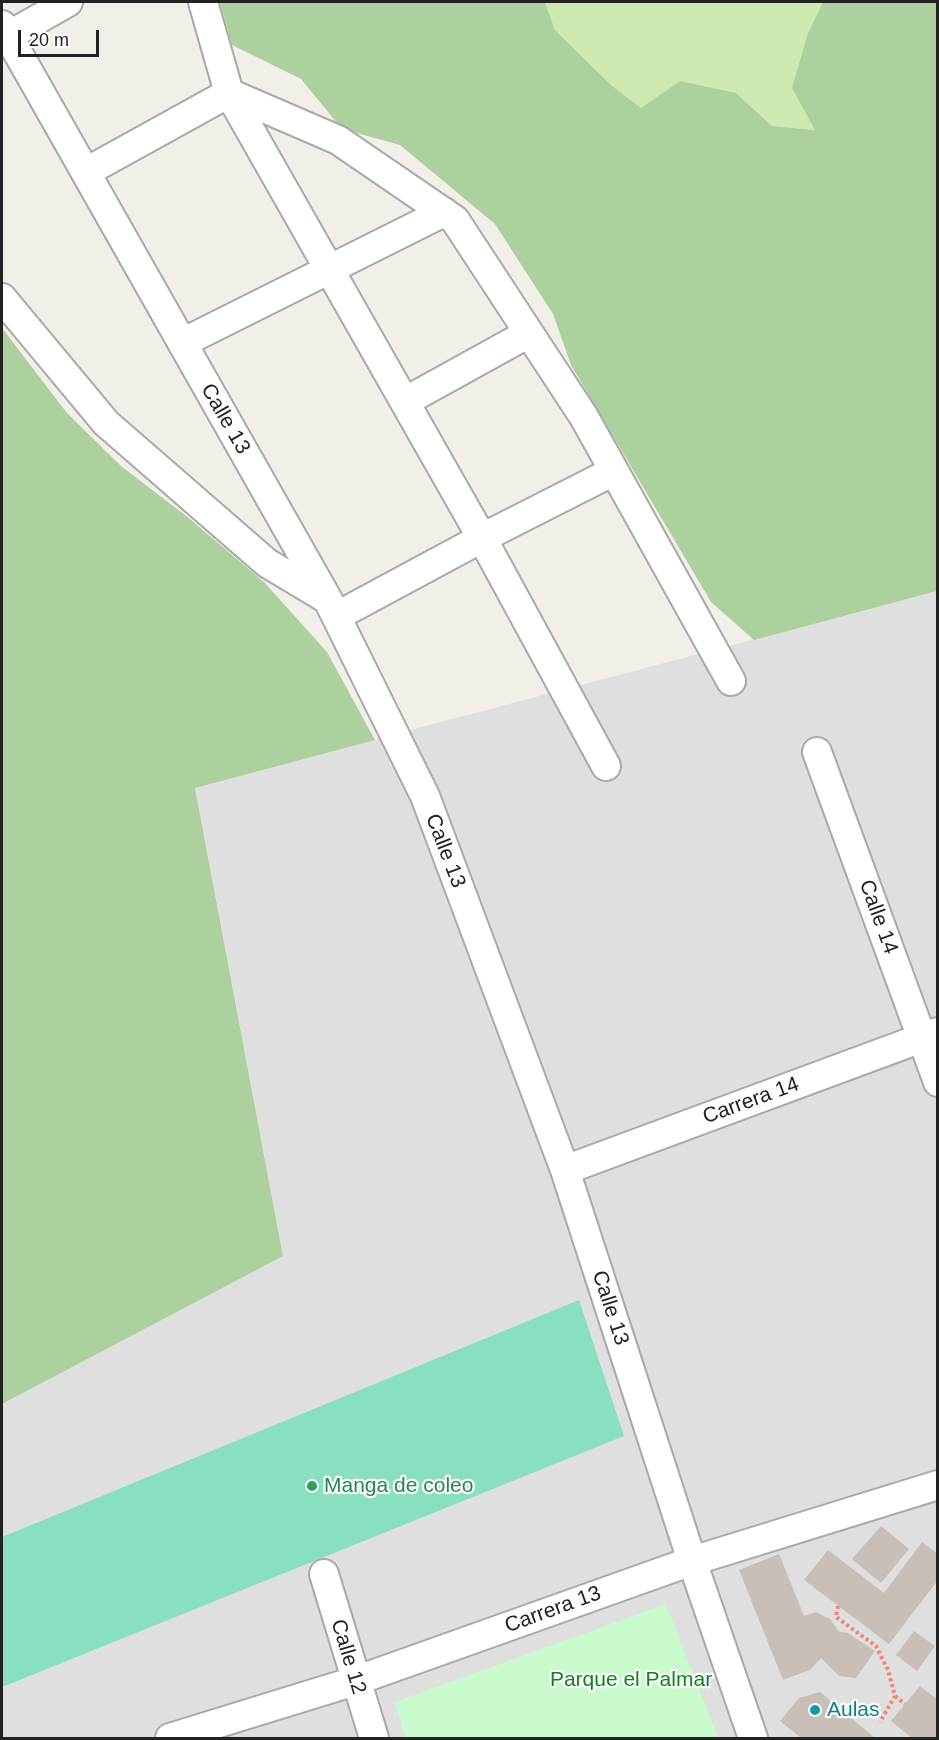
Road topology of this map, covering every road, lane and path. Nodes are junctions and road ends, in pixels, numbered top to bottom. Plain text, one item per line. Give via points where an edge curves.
1 (68, 2) edge
2 (203, 2) edge
3 (5, 30) edge
4 (229, 93) junction
5 (86, 172) junction
6 (444, 212) junction
7 (330, 271) junction
8 (2, 298) edge
9 (529, 333) junction
10 (183, 343) junction
11 (406, 401) junction
12 (614, 471) junction
13 (482, 538) junction
14 (333, 608) junction
15 (732, 681) dead end
16 (817, 752) dead end
17 (606, 766) dead end
18 (930, 1035) edge
19 (938, 1082) edge
20 (565, 1170) junction
21 (938, 1485) edge
22 (692, 1561) junction
23 (324, 1574) dead end
24 (838, 1606) dead end
25 (355, 1681) junction
26 (895, 1696) junction
27 (905, 1704) dead end
28 (880, 1722) dead end
29 (170, 1738) edge
30 (374, 1738) edge
31 (753, 1738) edge

1 - 3 street
2 - 4 street
3 - 5 street, Calle 13
4 - 5 street
4 - 6 street via 338,140
4 - 7 street
5 - 10 street, Calle 13
6 - 7 street
6 - 9 street via 454,220
7 - 10 street
7 - 11 street
8 - 14 street via 106,423 267,563
9 - 11 street
9 - 12 street
10 - 14 street, Calle 13
11 - 13 street
12 - 13 street
12 - 15 street
13 - 14 street
13 - 17 street
14 - 20 street, Calle 13 via 425,796
16 - 18 street, Calle 14
18 - 19 street, Calle 14
18 - 20 street, Carrera 14
20 - 22 street, Calle 13
21 - 22 street, Carrera 13
22 - 25 street, Carrera 13
22 - 31 street, Calle 13
23 - 25 street, Calle 12
24 - 26 path via 836,1617 876,1646
25 - 29 street, Carrera 13
25 - 30 street, Calle 12
26 - 27 path
26 - 28 path

